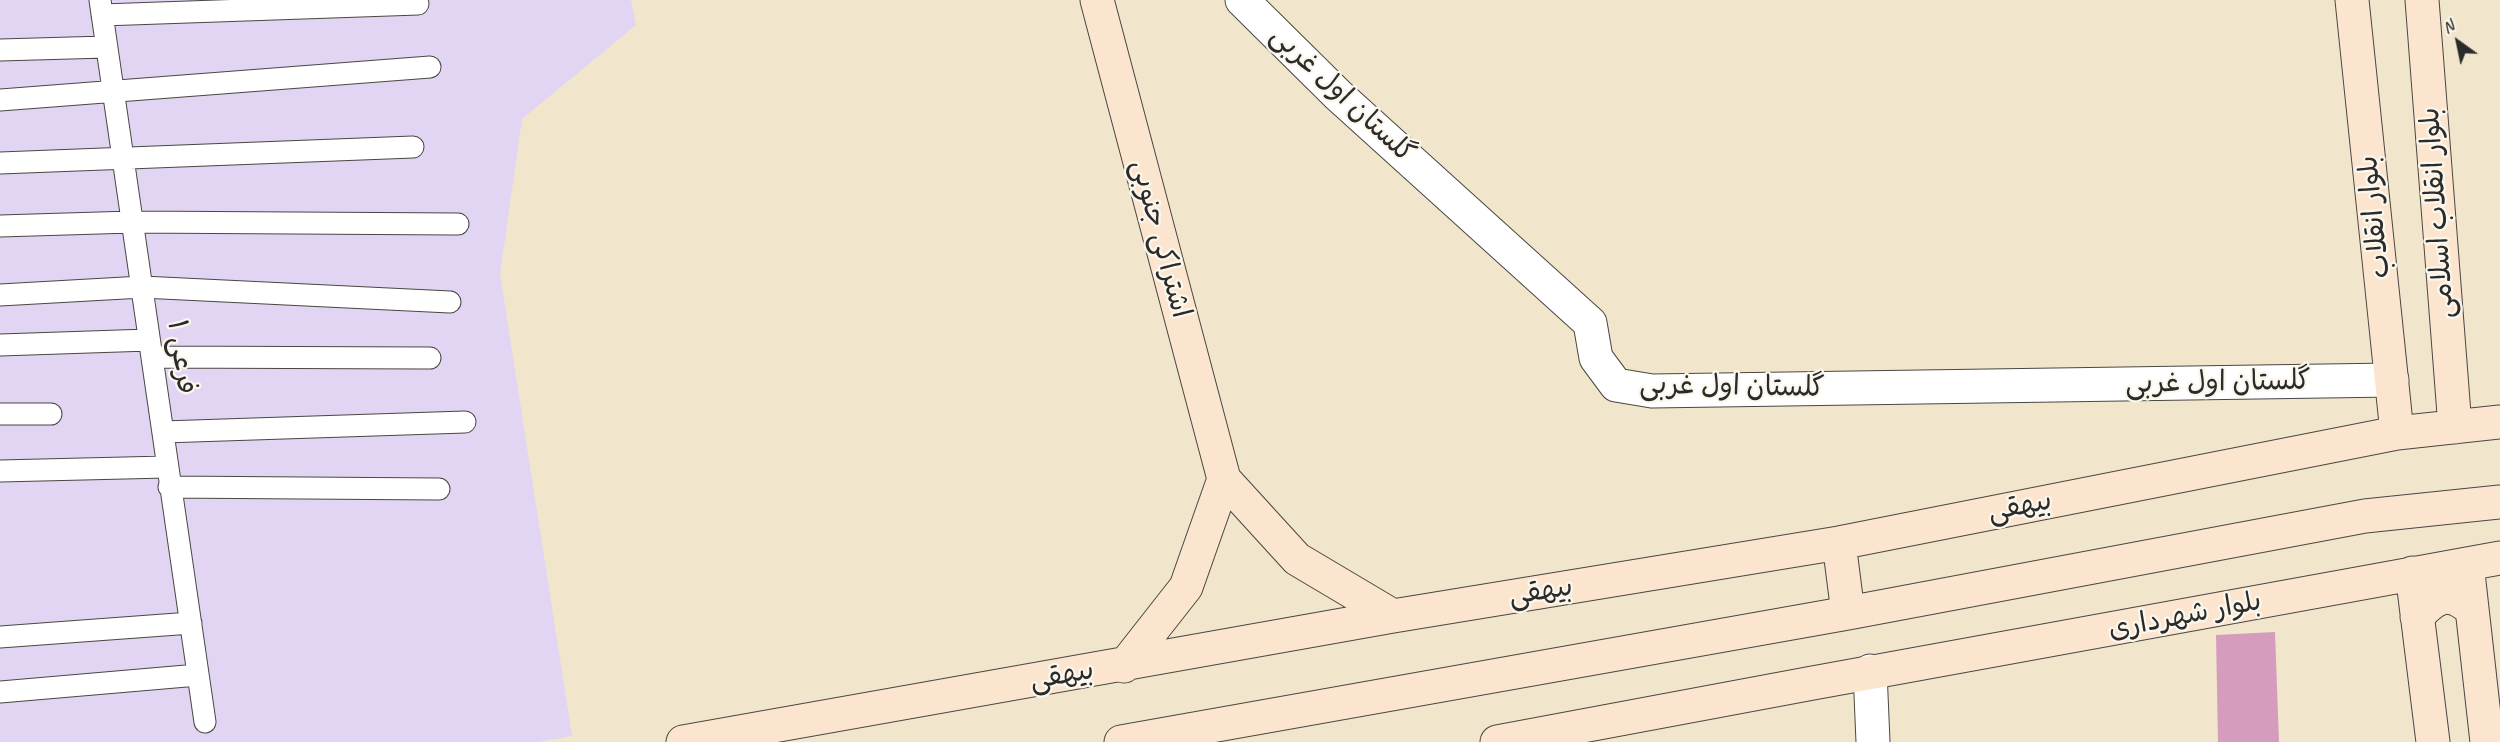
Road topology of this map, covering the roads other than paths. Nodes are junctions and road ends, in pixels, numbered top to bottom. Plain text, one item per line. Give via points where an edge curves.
1 (1097, 0) edge
2 (1242, 0) edge
3 (2352, 0) edge
4 (2422, 0) edge
5 (418, 4) dead end
6 (101, 7) edge
7 (106, 47) junction
8 (0, 50) edge
9 (430, 68) dead end
10 (113, 91) junction
11 (0, 100) edge
12 (413, 147) dead end
13 (123, 157) junction
14 (0, 163) edge
15 (132, 222) junction
16 (458, 224) dead end
17 (0, 226) edge
18 (142, 287) junction
19 (0, 295) edge
20 (450, 302) dead end
21 (0, 345) edge
22 (150, 348) junction
23 (430, 358) dead end
24 (2392, 381) junction
25 (0, 414) edge
26 (51, 414) dead end
27 (465, 422) dead end
28 (2500, 422) edge
29 (2455, 427) junction
30 (163, 432) junction
31 (2397, 434) junction
32 (0, 471) edge
33 (167, 477) junction
34 (1224, 479) junction
35 (439, 489) dead end
36 (2500, 502) edge
37 (1839, 543) junction
38 (2500, 558) edge
39 (2467, 564) junction
40 (2412, 573) junction
41 (2472, 609) junction
42 (1848, 613) junction
43 (1393, 616) junction
44 (2418, 617) junction
45 (191, 623) junction
46 (0, 637) edge
47 (1124, 666) junction
48 (1870, 672) junction
49 (198, 675) junction
50 (0, 692) edge
51 (206, 722) dead end
52 (683, 742) edge
53 (1121, 742) edge
54 (1497, 742) edge
55 (1873, 742) edge
56 (2433, 742) edge
57 (2487, 742) edge

1 - 34 main road, اشتراکی جنوبی
2 - 24 street, گلستان اول غربی via 1338,95 1590,323 1596,357 1616,385 1652,391
3 - 24 main road, بلوار انقلاب
4 - 29 main road, بلوار انقلاب اسلامی
5 - 6 lane
6 - 7 lane, ۱ فرعی
7 - 8 lane
7 - 10 lane, ۱ فرعی
9 - 10 lane
10 - 11 lane
10 - 13 lane, ۱ فرعی
12 - 13 lane
13 - 14 lane
13 - 15 lane, ۱ فرعی
15 - 16 lane
15 - 17 lane
15 - 18 lane, ۱ فرعی
18 - 19 lane
18 - 20 lane
18 - 22 lane, ۱ فرعی
21 - 22 lane
22 - 23 lane
22 - 30 lane, ۱ فرعی
24 - 31 main road, بلوار انقلاب
25 - 26 lane
27 - 30 lane
28 - 29 main road
29 - 31 main road, بیهقی
30 - 33 lane, ۱ فرعی
31 - 37 main road, بیهقی
32 - 33 lane
33 - 35 lane
33 - 45 lane, ۱ فرعی
34 - 43 main road, اشتراکی جنوبی via 1297,559
34 - 47 main road via 1186,586
36 - 42 main road via 2365,516
37 - 42 main road
37 - 43 main road, بیهقی
38 - 39 main road, بلوار شهرداری
39 - 40 main road, بلوار شهرداری
39 - 41 main road
40 - 44 main road
40 - 48 main road, بلوار شهرداری
41 - 44 main road via 2446,596 2431,603
41 - 57 main road
42 - 53 main road
43 - 47 main road, بیهقی
44 - 56 main road
45 - 46 lane
45 - 49 lane, ۱ فرعی
47 - 52 main road, بیهقی
48 - 54 main road
48 - 55 street
49 - 50 lane
49 - 51 lane, ۱ فرعی

